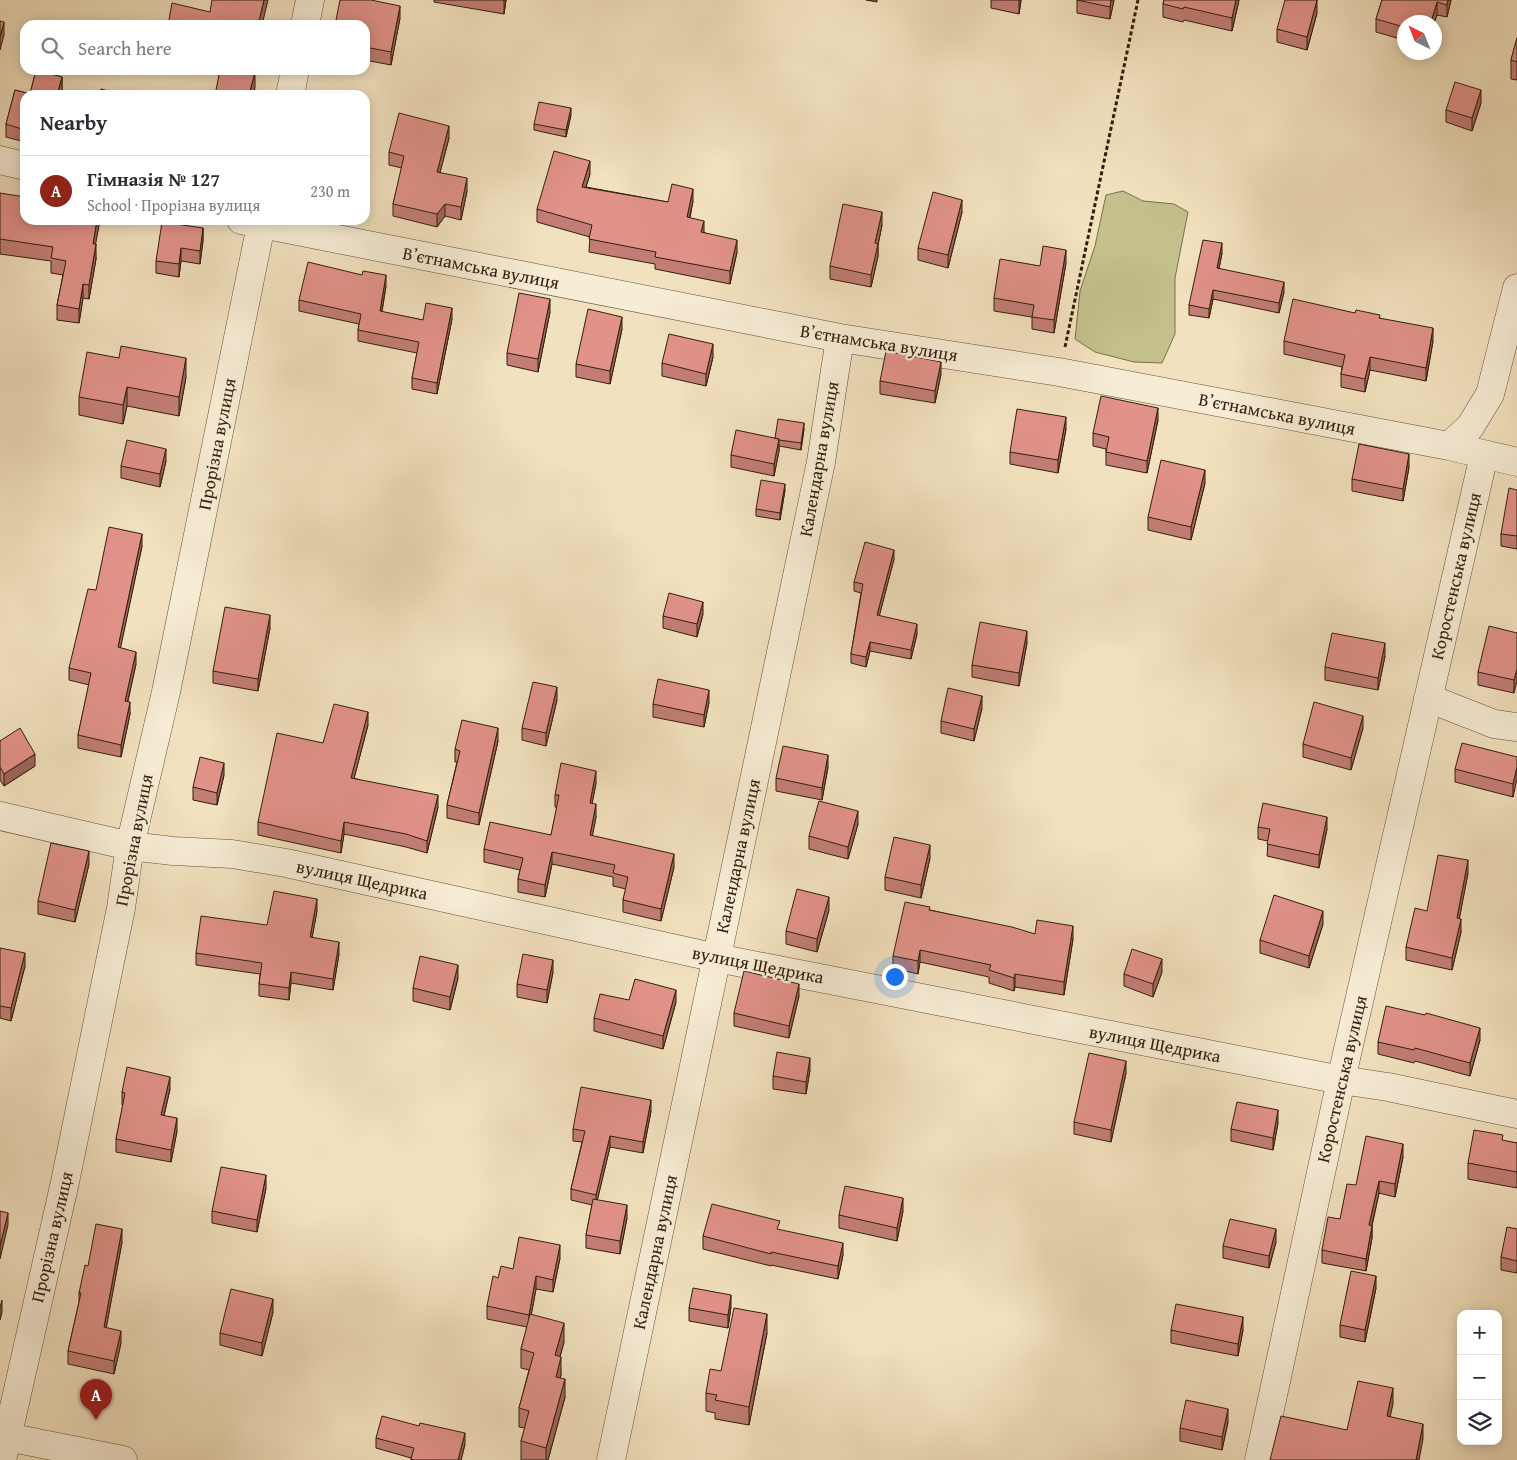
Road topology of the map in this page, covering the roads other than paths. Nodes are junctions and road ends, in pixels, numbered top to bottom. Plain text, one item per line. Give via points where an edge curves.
1 (310, 0) edge
2 (306, 20) edge
3 (294, 75) edge
4 (291, 90) edge
5 (0, 160) edge
6 (20, 165) edge
7 (254, 225) edge
8 (270, 225) edge
9 (1517, 288) edge
10 (840, 338) junction
11 (1449, 446) junction
12 (1484, 455) junction
13 (1517, 462) edge
14 (1428, 698) junction
15 (1517, 727) edge
16 (0, 816) edge
17 (130, 846) junction
18 (717, 958) junction
19 (1341, 1080) junction
20 (1517, 1114) edge
21 (5, 1449) edge
22 (123, 1460) edge
23 (610, 1460) edge
24 (1259, 1460) edge

1 - 2 street
3 - 4 street
5 - 6 street
7 - 17 street, Прорізна вулиця via 166,692
8 - 10 street, Вʼєтнамська вулиця
9 - 11 street via 1490,394 1470,427
10 - 11 street, Вʼєтнамська вулиця via 1059,372
10 - 18 street, Календарна вулиця via 822,462
11 - 12 street, Вʼєтнамська вулиця
12 - 13 street, Вʼєтнамська вулиця
12 - 14 street, Коростенська вулиця
14 - 15 street via 1494,724
14 - 19 street, Коростенська вулиця
16 - 17 street, вулиця Щедрика
17 - 18 street, вулиця Щедрика via 232,854 286,863
17 - 21 street, Прорізна вулиця via 121,908 69,1163
18 - 19 street, вулиця Щедрика
18 - 23 street, Календарна вулиця
19 - 20 street, вулиця Щедрика
19 - 24 street, Коростенська вулиця
21 - 22 street

